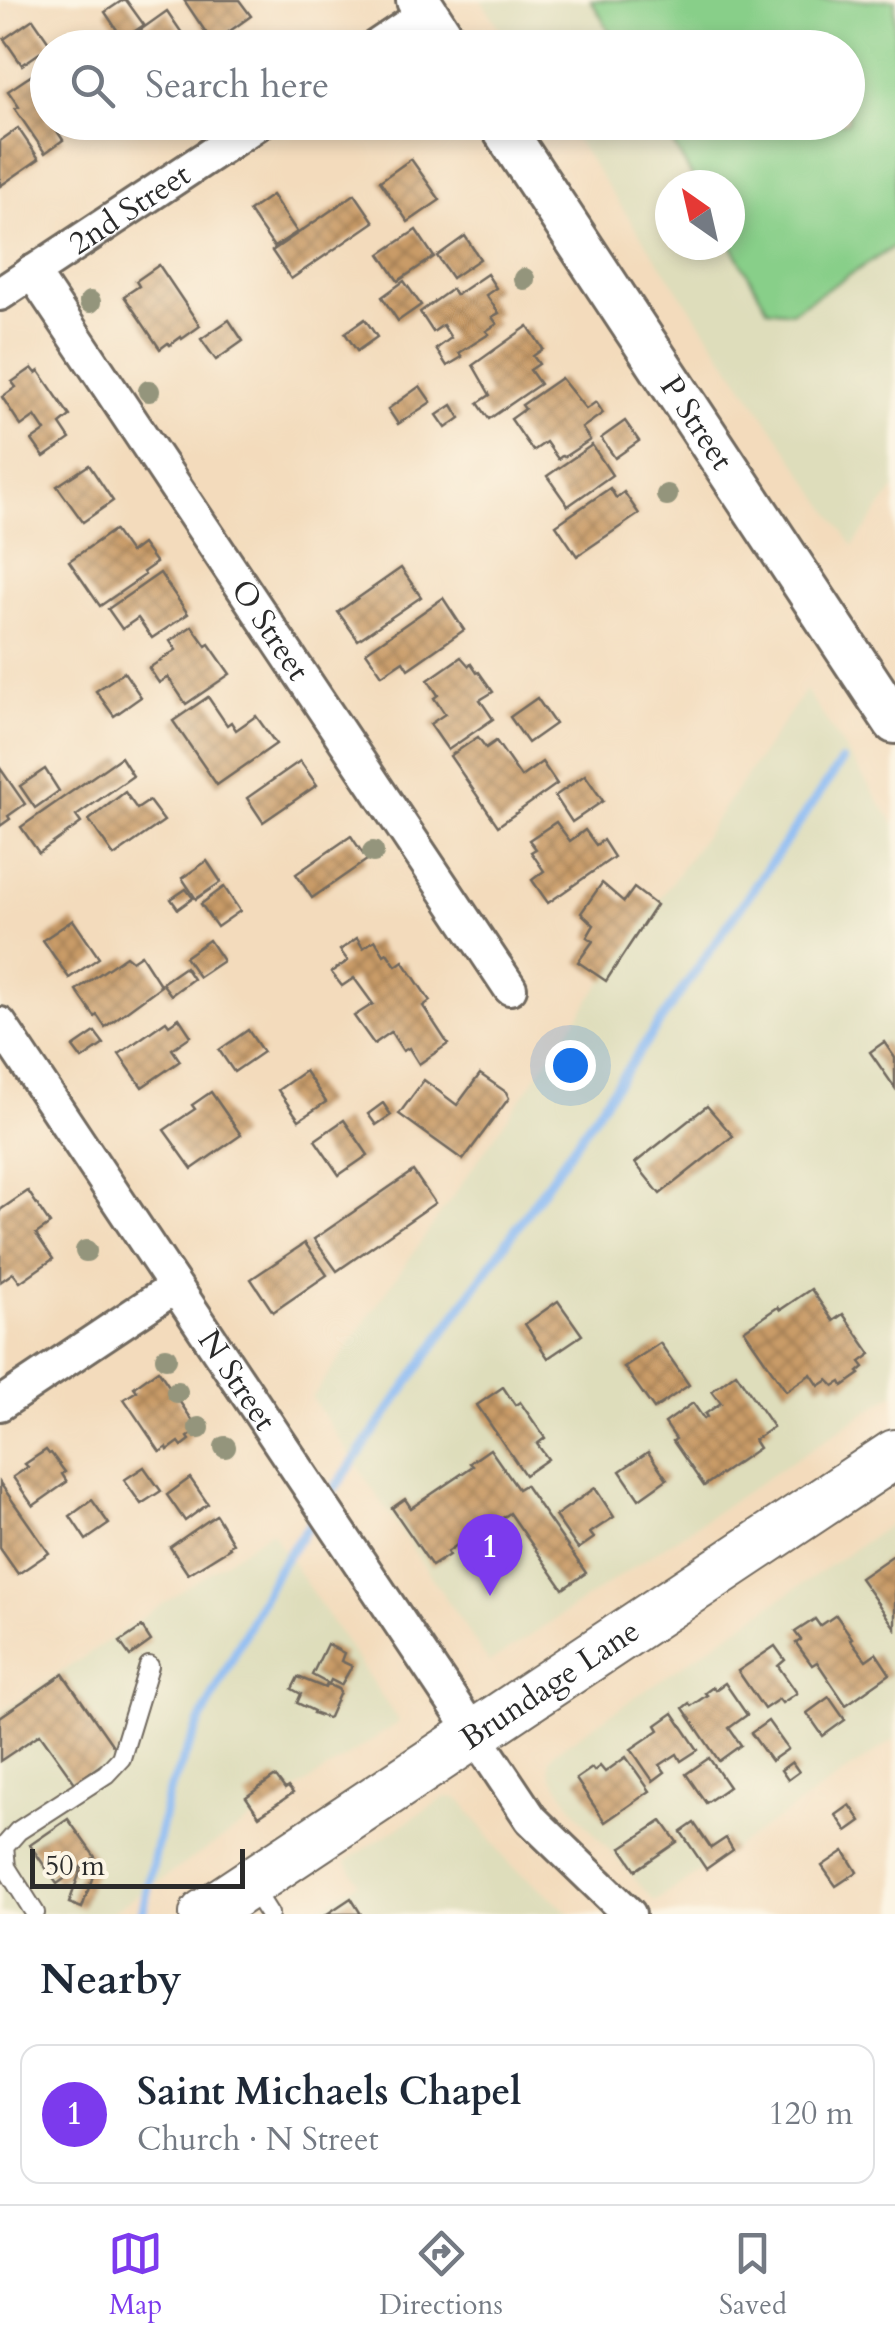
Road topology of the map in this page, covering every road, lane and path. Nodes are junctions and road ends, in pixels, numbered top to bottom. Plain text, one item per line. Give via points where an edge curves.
1 (233, 140) edge
2 (511, 140) edge
3 (32, 272) junction
4 (0, 294) edge
5 (895, 722) edge
6 (510, 988) dead end
7 (0, 1024) edge
8 (176, 1286) junction
9 (0, 1404) edge
10 (895, 1454) edge
11 (149, 1666) dead end
12 (473, 1734) junction
13 (2, 1846) edge
14 (259, 1899) edge
15 (36, 1913) edge
16 (204, 1914) edge
17 (629, 1914) edge

1 - 3 street, 2nd Street
2 - 5 street, P Street
3 - 4 street, 2nd Street
3 - 6 street, O Street
7 - 8 street, N Street
8 - 9 street
8 - 12 street, N Street
10 - 12 main road, Brundage Lane
11 - 13 lane via 122,1758
12 - 14 main road, Brundage Lane
12 - 17 street, N Street via 531,1819
13 - 15 lane via 6,1867
14 - 16 main road, Brundage Lane

